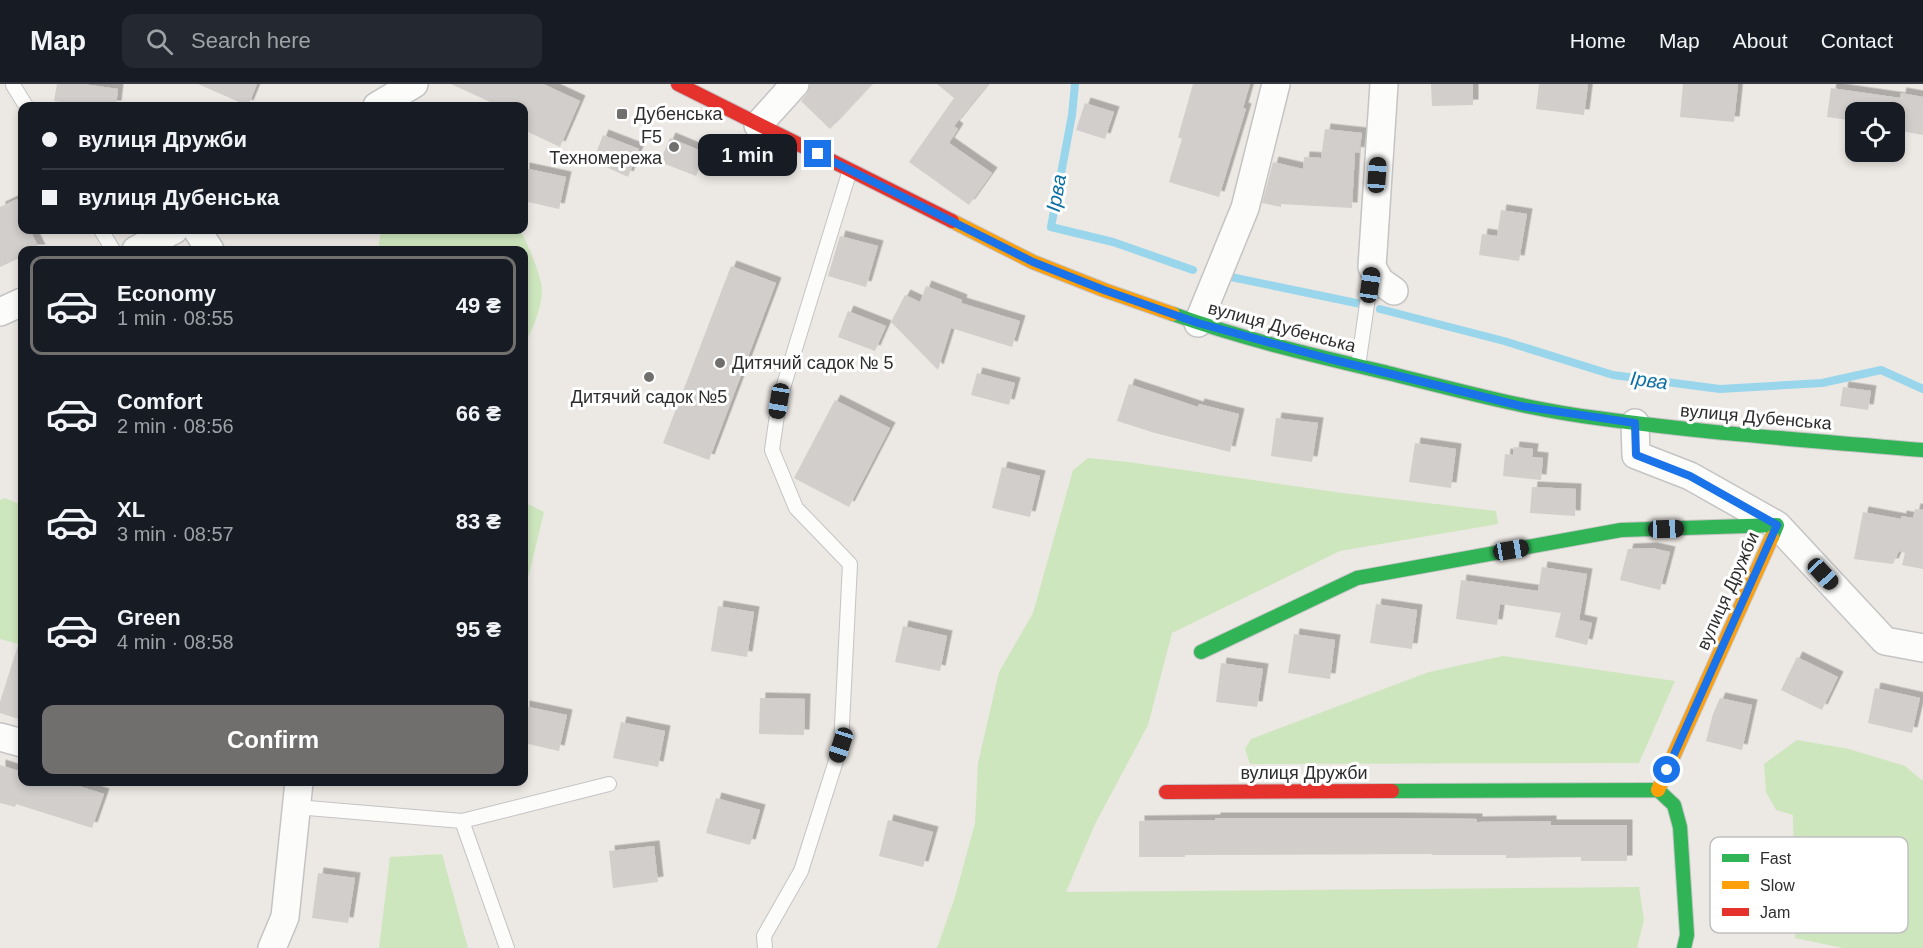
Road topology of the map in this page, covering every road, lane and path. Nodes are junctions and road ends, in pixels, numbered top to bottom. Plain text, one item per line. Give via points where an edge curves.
1 (414, 84) edge
2 (678, 84) edge
3 (795, 84) edge
4 (1276, 84) edge
5 (1383, 84) edge
6 (13, 85) edge
7 (24, 102) edge
8 (384, 102) edge
9 (758, 126) junction
10 (851, 169) junction
11 (166, 234) edge
12 (144, 246) edge
13 (1372, 267) junction
14 (1394, 291) dead end
15 (18, 304) edge
16 (0, 312) edge
17 (1198, 323) junction
18 (1358, 366) junction
19 (1635, 423) junction
20 (1923, 450) edge
21 (1777, 525) junction
22 (1923, 648) edge
23 (1201, 652) dead end
24 (0, 737) edge
25 (18, 742) edge
26 (609, 784) dead end
27 (1658, 790) junction
28 (1166, 792) dead end
29 (298, 794) edge
30 (462, 821) junction
31 (272, 948) edge
32 (507, 948) edge
33 (765, 948) edge
34 (1684, 948) edge

1 - 8 street
2 - 9 street, вулиця Дубенська
3 - 9 street
4 - 17 street via 1245,208
5 - 13 street
6 - 7 lane
9 - 10 street, вулиця Дубенська
10 - 17 street, вулиця Дубенська via 1033,262
10 - 33 lane via 779,401 772,450 796,508 850,564 841,745 801,871 764,936
11 - 12 street
13 - 14 street via 1380,281
13 - 18 lane
15 - 16 street
17 - 18 street, вулиця Дубенська
18 - 19 street, вулиця Дубенська via 1521,406
19 - 20 street, вулиця Дубенська
19 - 21 street via 1636,455 1690,476
21 - 22 street via 1885,641
21 - 23 street, вулиця Дружби via 1621,530 1358,578
21 - 27 street, вулиця Дружби
24 - 25 street
26 - 30 lane
27 - 28 street, вулиця Дружби
27 - 34 street via 1674,805 1680,827
29 - 30 lane
29 - 31 street via 285,917
30 - 32 lane

